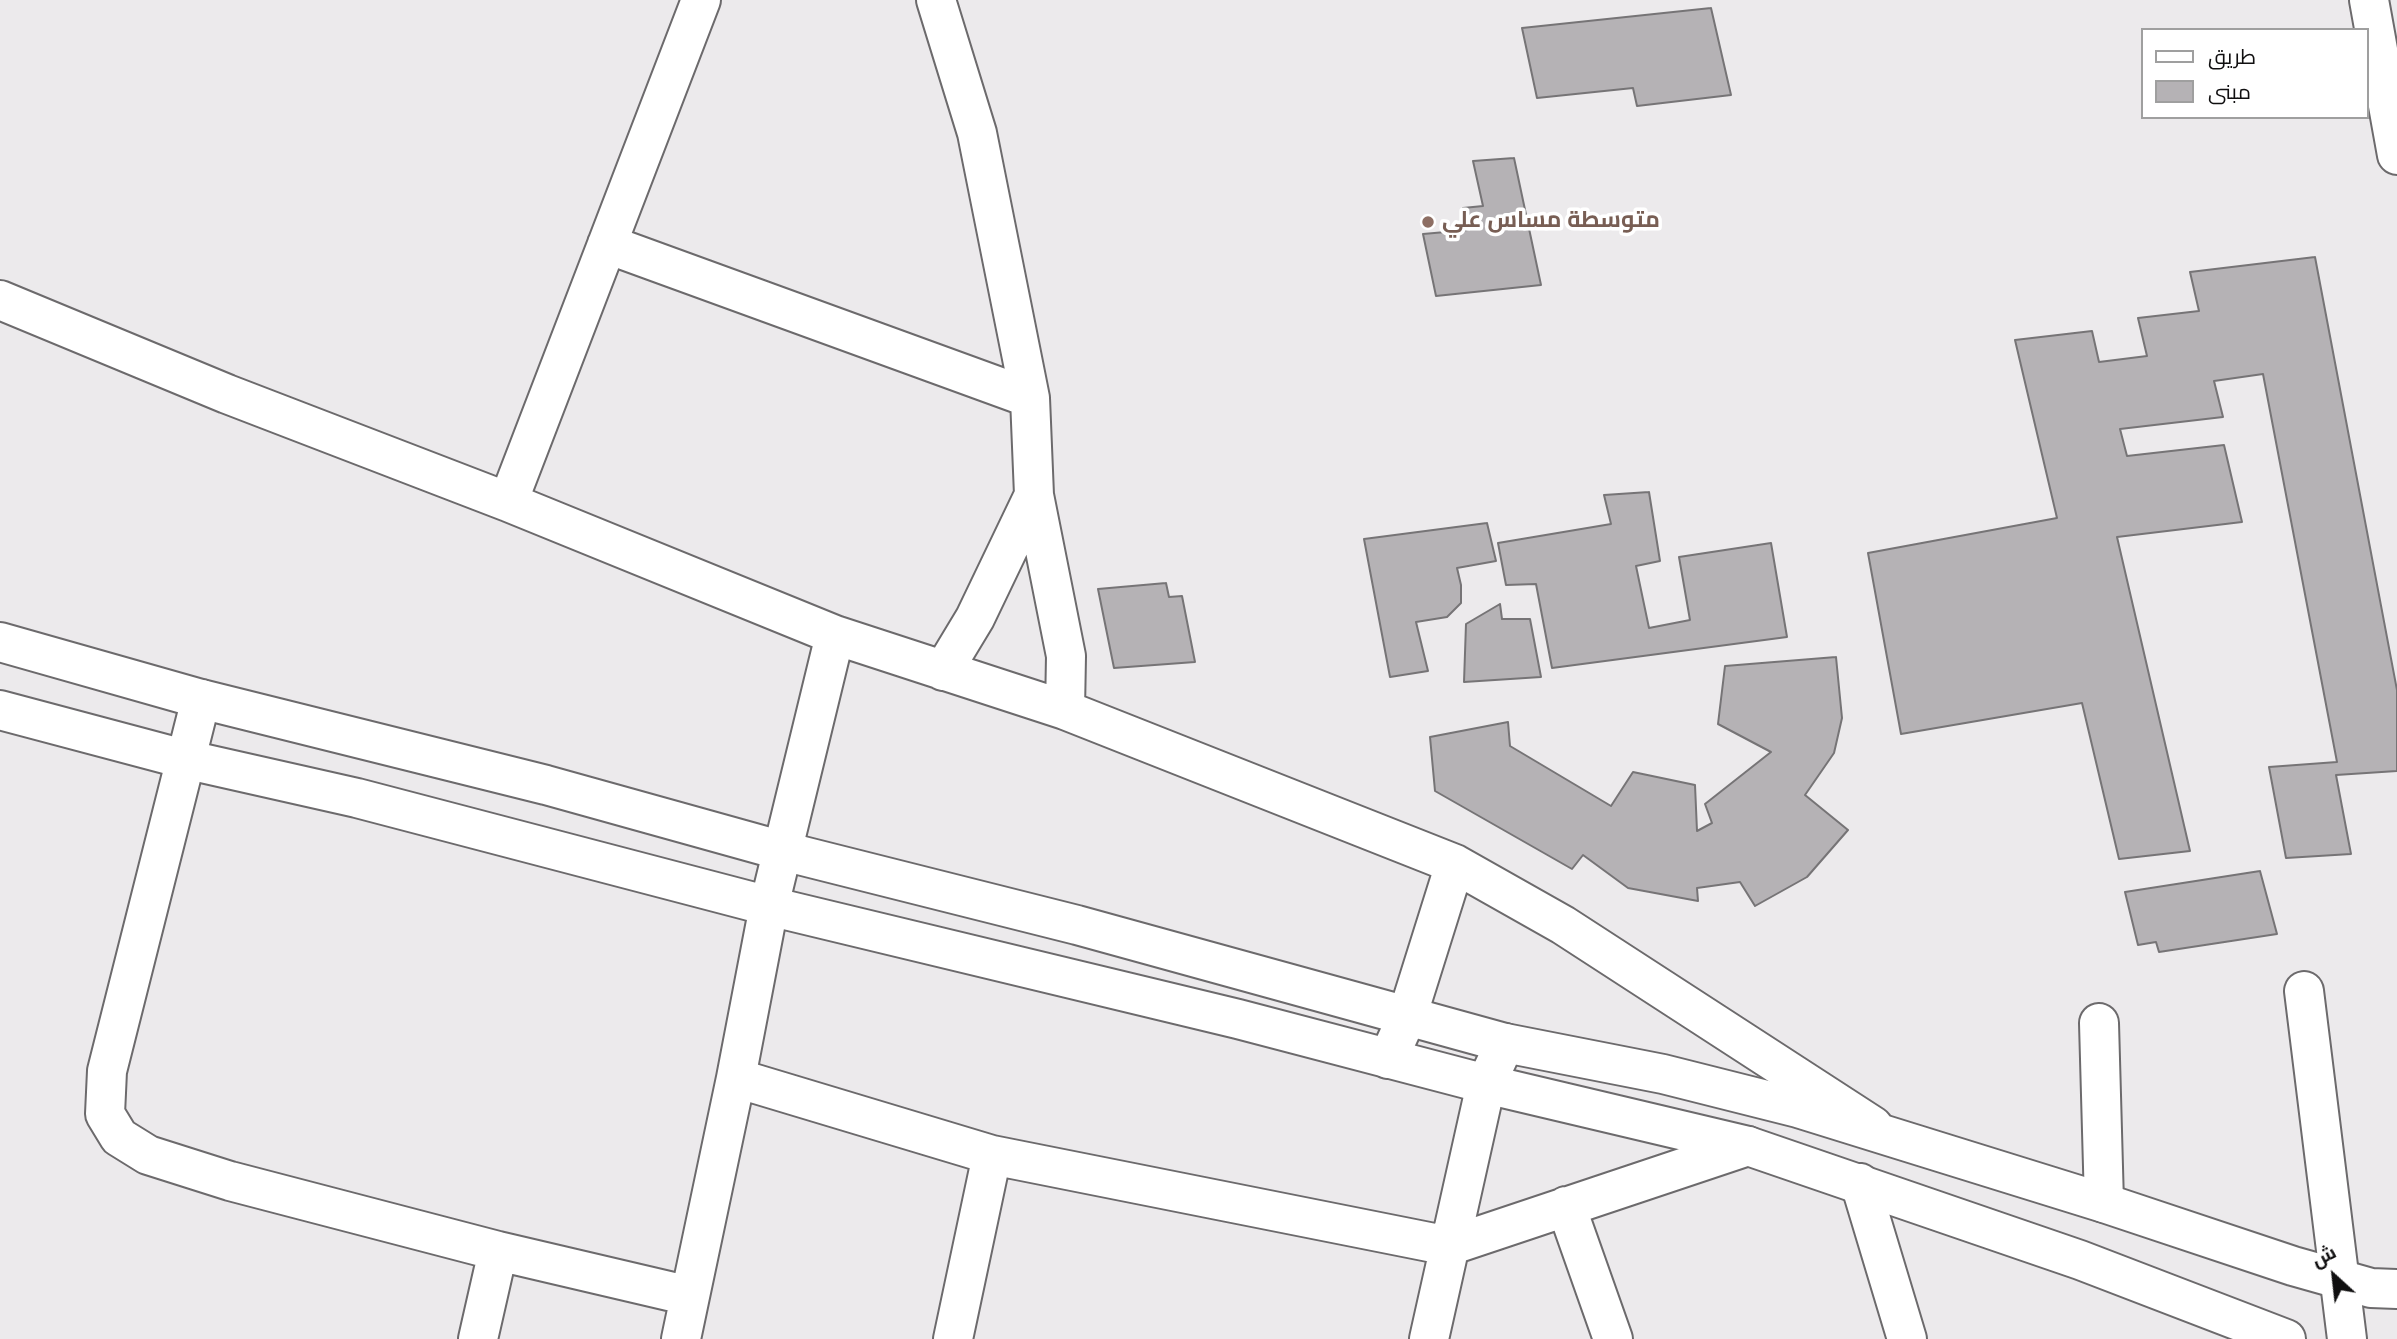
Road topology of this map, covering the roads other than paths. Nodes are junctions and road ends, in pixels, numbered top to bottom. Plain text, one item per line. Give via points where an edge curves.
1 (701, 0) edge
2 (936, 0) edge
3 (2369, 0) edge
4 (2393, 112) edge
5 (2397, 155) edge
6 (607, 244) junction
7 (0, 300) edge
8 (1030, 398) junction
9 (1034, 495) junction
10 (508, 502) junction
11 (835, 635) junction
12 (0, 642) edge
13 (943, 671) junction
14 (201, 699) junction
15 (0, 710) edge
16 (1065, 710) junction
17 (184, 759) junction
18 (546, 785) junction
19 (532, 843) junction
20 (783, 851) junction
21 (1455, 864) junction
22 (769, 906) junction
23 (2304, 991) dead end
24 (1407, 1017) junction
25 (2099, 1023) dead end
26 (1505, 1043) junction
27 (1388, 1059) junction
28 (736, 1078) junction
29 (1486, 1084) junction
30 (1892, 1139) junction
31 (1748, 1146) junction
32 (992, 1155) junction
33 (1860, 1183) junction
34 (2104, 1203) junction
35 (1566, 1206) junction
36 (1449, 1246) junction
37 (498, 1251) junction
38 (2340, 1280) junction
39 (2397, 1289) edge
40 (690, 1296) junction
41 (2281, 1338) edge
42 (478, 1339) edge
43 (681, 1339) edge
44 (953, 1339) edge
45 (1429, 1339) edge
46 (1613, 1339) edge
47 (1907, 1339) edge
48 (2347, 1339) edge

1 - 6 street
2 - 8 street via 977,133
3 - 4 street
4 - 5 street
6 - 8 street
6 - 10 street
7 - 10 street
8 - 9 street
9 - 13 street via 975,618
9 - 16 street via 1066,656
10 - 11 street
11 - 13 street
11 - 20 street
12 - 14 street
13 - 16 street
14 - 17 street
14 - 18 street
15 - 17 street
16 - 21 street
17 - 19 street
17 - 37 street via 107,1071 106,1114 119,1137 148,1155 230,1181
18 - 19 street
18 - 20 street
19 - 22 street
20 - 22 street
20 - 24 street via 1077,925
21 - 24 street
21 - 30 street via 1563,925
22 - 27 street
22 - 28 street
23 - 38 street
24 - 26 street
24 - 27 street
25 - 34 street
26 - 29 street
26 - 30 street via 1663,1074 1798,1108
27 - 29 street
28 - 32 street
28 - 40 street
29 - 31 street
29 - 36 street
30 - 34 street
31 - 33 street
31 - 35 street
32 - 36 street
32 - 44 street
33 - 41 street via 2080,1260
33 - 47 street
34 - 38 street
35 - 36 street
35 - 46 street
36 - 45 street
37 - 40 street
37 - 42 street
38 - 39 street
38 - 48 street
40 - 43 street

